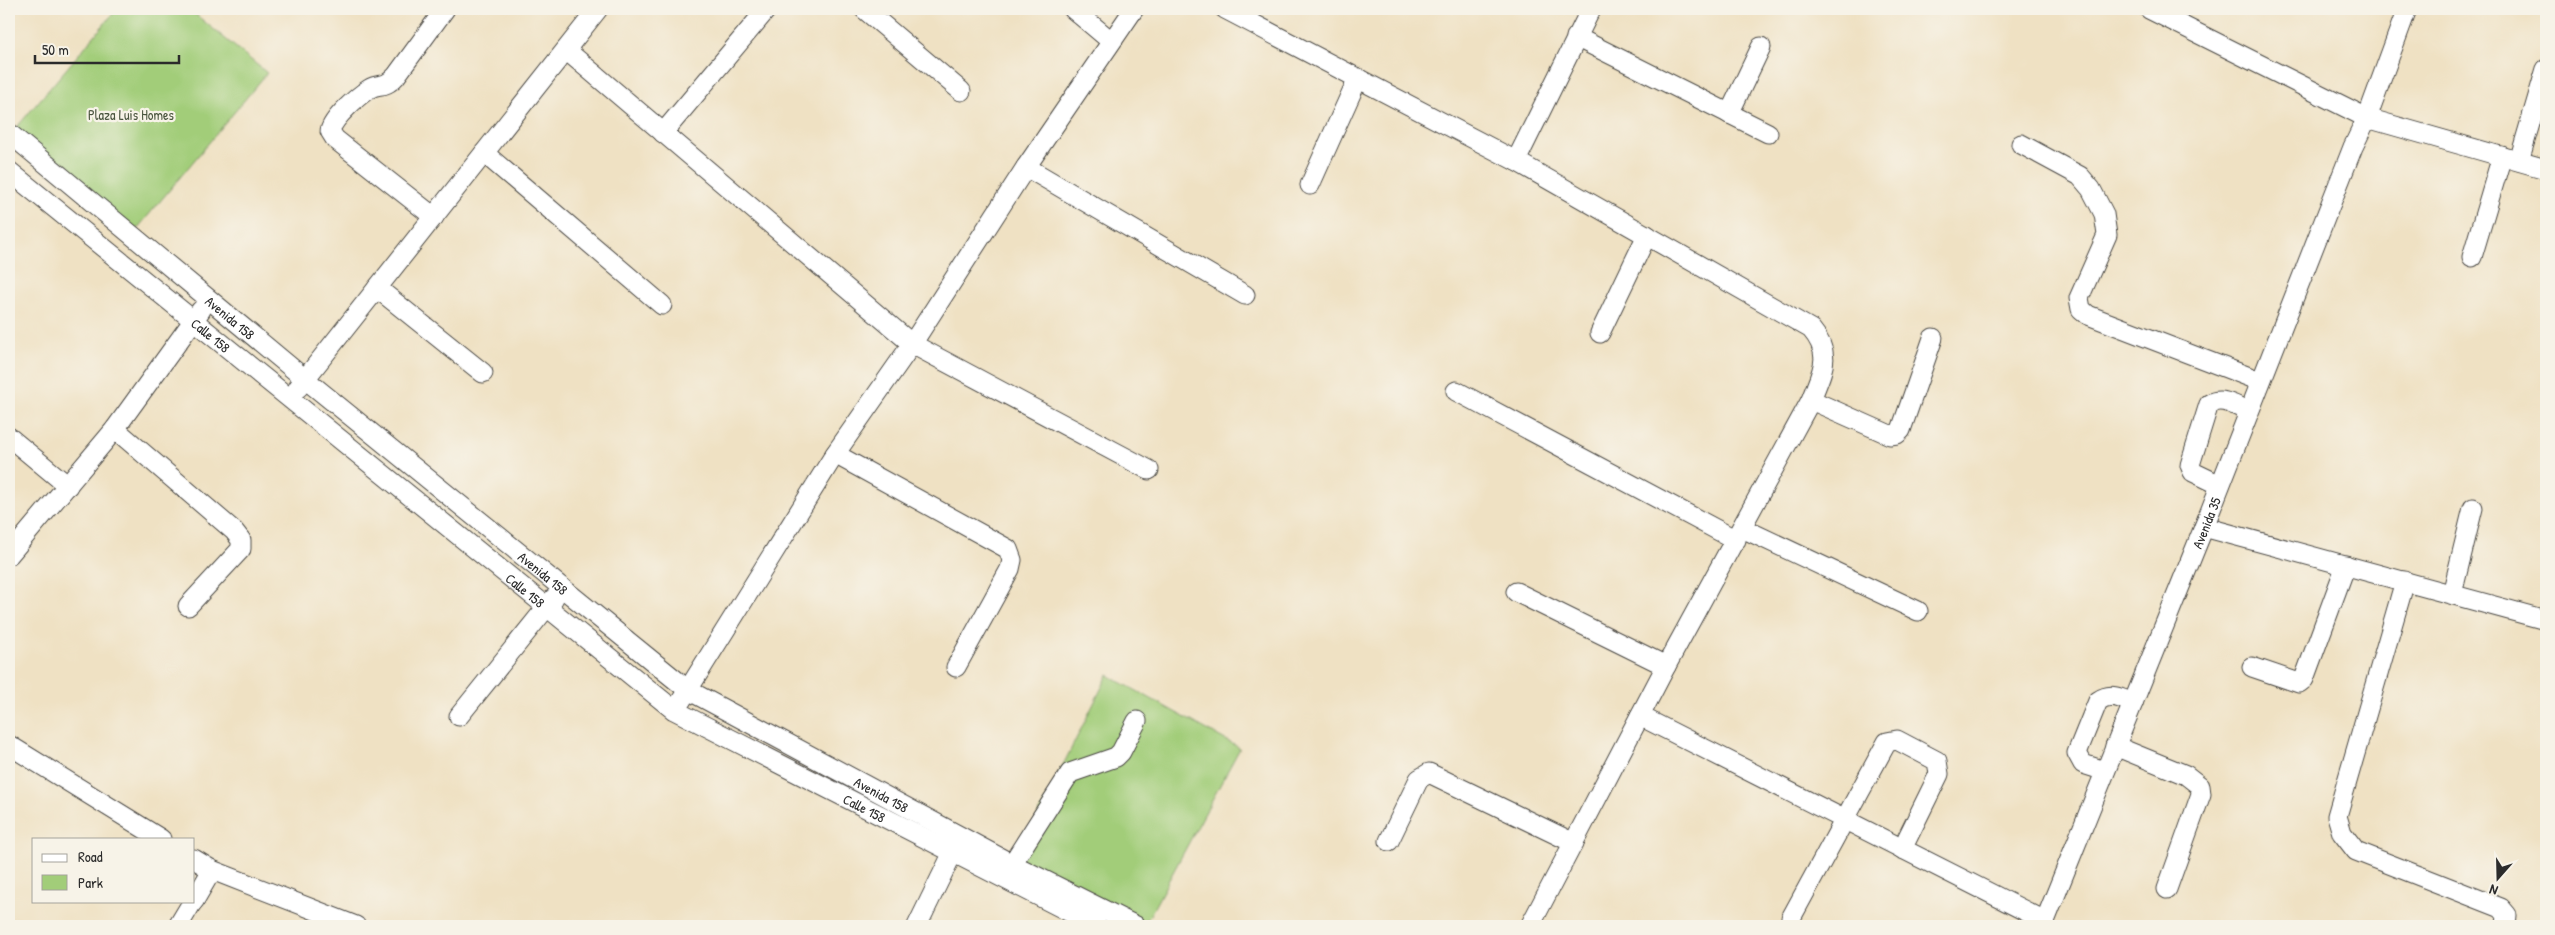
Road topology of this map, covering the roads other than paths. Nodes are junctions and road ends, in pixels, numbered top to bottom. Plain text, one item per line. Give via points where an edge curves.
1 (446, 9) edge
2 (598, 9) edge
3 (767, 9) edge
4 (864, 9) edge
5 (1074, 9) edge
6 (1134, 9) edge
7 (1225, 9) edge
8 (1591, 9) edge
9 (2149, 9) edge
10 (2407, 9) edge
11 (1576, 37) junction
12 (1111, 41) junction
13 (1761, 47) dead end
14 (566, 50) junction
15 (2546, 69) edge
16 (1358, 78) junction
17 (961, 91) dead end
18 (1729, 114) junction
19 (2367, 118) junction
20 (9, 132) edge
21 (662, 133) junction
22 (1768, 134) dead end
23 (2021, 144) dead end
24 (484, 153) junction
25 (2511, 159) junction
26 (1516, 161) junction
27 (1026, 167) junction
28 (2546, 169) edge
29 (9, 171) edge
30 (1310, 184) dead end
31 (434, 217) junction
32 (1647, 235) junction
33 (2472, 256) dead end
34 (377, 288) junction
35 (1244, 295) dead end
36 (209, 299) junction
37 (662, 305) dead end
38 (193, 320) junction
39 (1600, 333) dead end
40 (1933, 338) dead end
41 (912, 344) junction
42 (483, 372) dead end
43 (305, 379) junction
44 (2260, 381) junction
45 (1456, 391) dead end
46 (290, 398) junction
47 (1811, 400) junction
48 (2248, 411) junction
49 (115, 429) junction
50 (9, 437) edge
51 (835, 454) junction
52 (1148, 470) dead end
53 (2220, 485) junction
54 (68, 486) junction
55 (2473, 508) dead end
56 (2204, 527) junction
57 (1739, 534) junction
58 (9, 556) edge
59 (2346, 565) junction
60 (2405, 581) junction
61 (562, 588) junction
62 (1516, 592) dead end
63 (2452, 594) junction
64 (188, 606) dead end
65 (547, 607) junction
66 (1918, 611) dead end
67 (2546, 620) edge
68 (1666, 666) junction
69 (956, 667) dead end
70 (2252, 667) dead end
71 (688, 690) junction
72 (2133, 703) junction
73 (674, 710) junction
74 (459, 716) dead end
75 (1640, 716) junction
76 (1137, 721) dead end
77 (9, 745) edge
78 (2115, 746) junction
79 (2105, 771) junction
80 (1844, 820) junction
81 (159, 838) edge
82 (1389, 841) dead end
83 (1574, 843) junction
84 (957, 844) junction
85 (1902, 849) junction
86 (195, 860) edge
87 (1012, 864) junction
88 (212, 870) junction
89 (2167, 889) dead end
90 (195, 899) edge
91 (193, 902) edge
92 (1791, 918) dead end
93 (2044, 924) edge
94 (178, 926) edge
95 (356, 926) edge
96 (917, 926) edge
97 (1097, 926) edge
98 (1136, 926) edge
99 (1530, 926) edge
100 (2506, 926) edge

1 - 31 street via 396,76 388,84 370,88 332,122 330,131 335,139
2 - 14 street
3 - 21 street
4 - 17 street
5 - 12 street
6 - 12 street
7 - 16 street
8 - 11 street
9 - 19 street
10 - 19 street, Avenida 35
11 - 18 street
11 - 26 street
12 - 27 street
13 - 18 street
14 - 21 street
14 - 24 street
15 - 25 street
16 - 26 street
16 - 30 street
18 - 22 street
19 - 25 street
19 - 44 street, Avenida 35
20 - 36 street, Avenida 158
21 - 41 street
23 - 44 street via 2080,176 2104,214 2107,236 2079,298 2081,309 2088,315
24 - 31 street
24 - 37 street
25 - 28 street
25 - 33 street
26 - 32 street
27 - 35 street
27 - 41 street
29 - 38 street, Calle 158
31 - 34 street
32 - 39 street
32 - 47 street via 1811,330 1823,347 1825,360
34 - 42 street
34 - 43 street
36 - 38 street
36 - 43 street, Avenida 158
38 - 46 street, Calle 158
38 - 49 street
40 - 47 street via 1897,434 1890,435
41 - 51 street
41 - 52 street
43 - 46 street
43 - 61 street, Avenida 158
44 - 48 street, Avenida 35
45 - 57 street
46 - 65 street, Calle 158
47 - 57 street
48 - 53 street, Avenida 35
48 - 53 street via 2224,401 2215,400 2209,404 2190,466 2193,472
49 - 54 street
49 - 64 street via 242,540 241,549
50 - 54 street
51 - 69 street via 1008,549 1012,560 1010,569
51 - 71 street
53 - 56 street, Avenida 35
54 - 58 street
55 - 63 street
56 - 59 street
56 - 72 street, Avenida 35
57 - 66 street
57 - 68 street
59 - 60 street
59 - 70 street via 2304,679 2299,683
60 - 63 street
60 - 100 street via 2337,816 2342,833 2356,851 2500,908 2507,915
61 - 65 street
61 - 71 street, Avenida 158
62 - 68 street
63 - 67 street
65 - 73 street, Calle 158
65 - 74 street
68 - 75 street
71 - 73 street
71 - 84 street, Avenida 158
72 - 78 street, Avenida 35
72 - 79 street via 2113,695 2098,701 2077,753 2084,764
73 - 84 street, Calle 158
75 - 80 street
75 - 83 street
76 - 87 street via 1116,757 1070,773
77 - 81 street
78 - 79 street, Avenida 35
78 - 89 street via 2186,775 2200,786 2201,794
79 - 93 street, Avenida 35
80 - 85 street
80 - 85 street via 1886,742 1897,740 1905,744 1937,761 1939,774
80 - 92 street
82 - 83 street via 1419,779 1429,773
83 - 99 street
84 - 87 street, Avenida 158
84 - 96 street
84 - 97 street, Calle 158
85 - 93 street
86 - 88 street
87 - 98 street, Avenida 158
88 - 90 street
88 - 95 street
91 - 94 street

